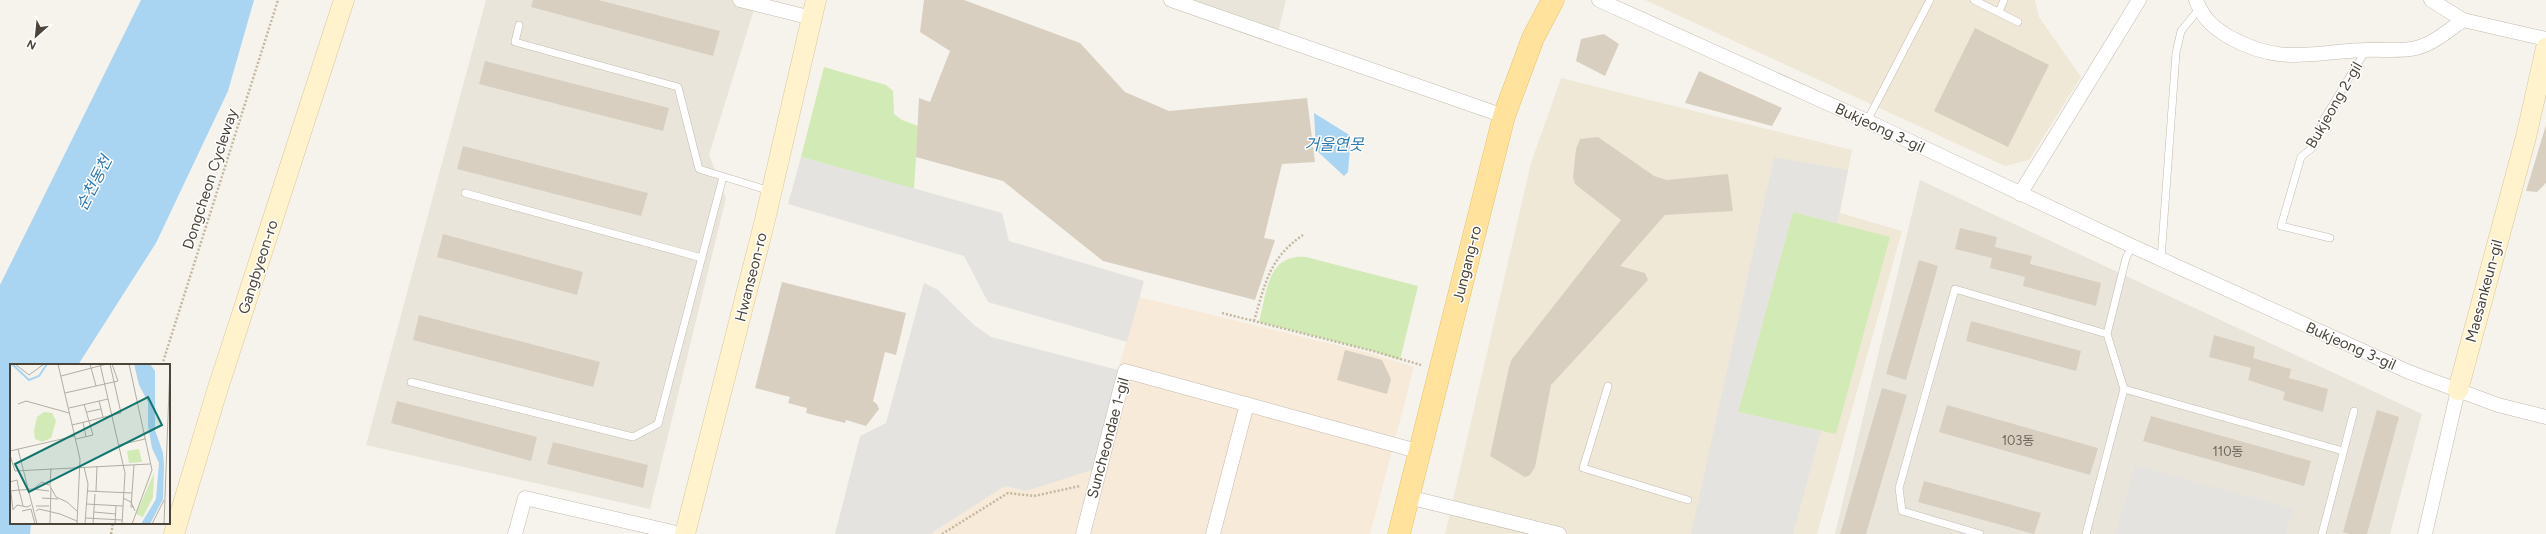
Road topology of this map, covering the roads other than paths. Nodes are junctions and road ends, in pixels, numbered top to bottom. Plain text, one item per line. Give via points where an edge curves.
1 (344, 0) edge
2 (740, 0) edge
3 (1171, 0) edge
4 (1553, 0) edge
5 (1598, 0) edge
6 (1930, 0) edge
7 (1974, 0) edge
8 (2004, 0) edge
9 (2140, 0) edge
10 (2431, 0) edge
11 (2198, 4) edge
12 (814, 9) edge
13 (1999, 12) junction
14 (2463, 20) junction
15 (2018, 22) dead end
16 (519, 25) dead end
17 (2546, 39) edge
18 (2546, 48) edge
19 (2366, 50) junction
20 (1504, 116) junction
21 (1867, 121) junction
22 (723, 177) junction
23 (772, 192) junction
24 (464, 193) dead end
25 (2020, 194) junction
26 (2330, 238) dead end
27 (2132, 246) junction
28 (702, 258) junction
29 (2161, 259) junction
30 (2107, 334) junction
31 (410, 382) dead end
32 (1608, 386) dead end
33 (2124, 389) junction
34 (2458, 390) junction
35 (1247, 404) junction
36 (2354, 411) dead end
37 (2546, 417) edge
38 (2343, 451) junction
39 (1420, 452) junction
40 (1408, 497) junction
41 (1688, 500) dead end
42 (174, 534) edge
43 (516, 534) edge
44 (681, 534) edge
45 (685, 534) edge
46 (1083, 534) edge
47 (1213, 534) edge
48 (1400, 534) edge
49 (1559, 534) edge
50 (1980, 534) edge
51 (2086, 534) edge
52 (2322, 534) edge
53 (2424, 534) edge

1 - 42 street, Gangbyeon-ro via 217,391
2 - 12 street, Hwanseon-ro
3 - 20 street
4 - 20 main road, Jungang-ro via 1533,38
5 - 21 street, Bukjeong 3-gil
6 - 21 lane
7 - 13 lane
8 - 13 lane
9 - 25 street
10 - 14 street
11 - 19 street, Bukjeong 2-gil via 2210,26 2250,49 2272,55 2297,56
11 - 29 lane via 2181,31 2176,53
12 - 23 street, Hwanseon-ro
13 - 15 lane
14 - 17 street
14 - 19 street, Bukjeong 2-gil via 2429,44 2398,51
16 - 22 lane via 515,42 678,87 699,169
18 - 34 street, Maesankeun-gil via 2526,137
19 - 26 lane, Bukjeong 2-gil via 2324,119 2312,148 2302,157 2281,226
20 - 39 main road, Jungang-ro
21 - 25 street, Bukjeong 3-gil
22 - 23 lane
22 - 28 lane
23 - 45 street, Hwanseon-ro
24 - 28 lane
25 - 27 street, Bukjeong 3-gil
27 - 29 street, Bukjeong 3-gil
27 - 30 lane via 2126,258
28 - 31 lane via 658,424 633,437
29 - 34 street, Bukjeong 3-gil via 2409,372
30 - 33 lane
30 - 50 lane via 1955,289 1899,488 1902,511
32 - 41 lane via 1583,468
33 - 38 lane
33 - 51 lane
34 - 37 street, Bukjeong 3-gil via 2498,405
34 - 53 street, Maesankeun-gil
35 - 39 street, Suncheondae 1-gil
35 - 46 street, Suncheondae 1-gil via 1125,370
35 - 47 street
36 - 38 lane
38 - 52 lane
39 - 40 main road, Jungang-ro
40 - 48 main road, Jungang-ro
40 - 49 street
43 - 44 street via 524,498

